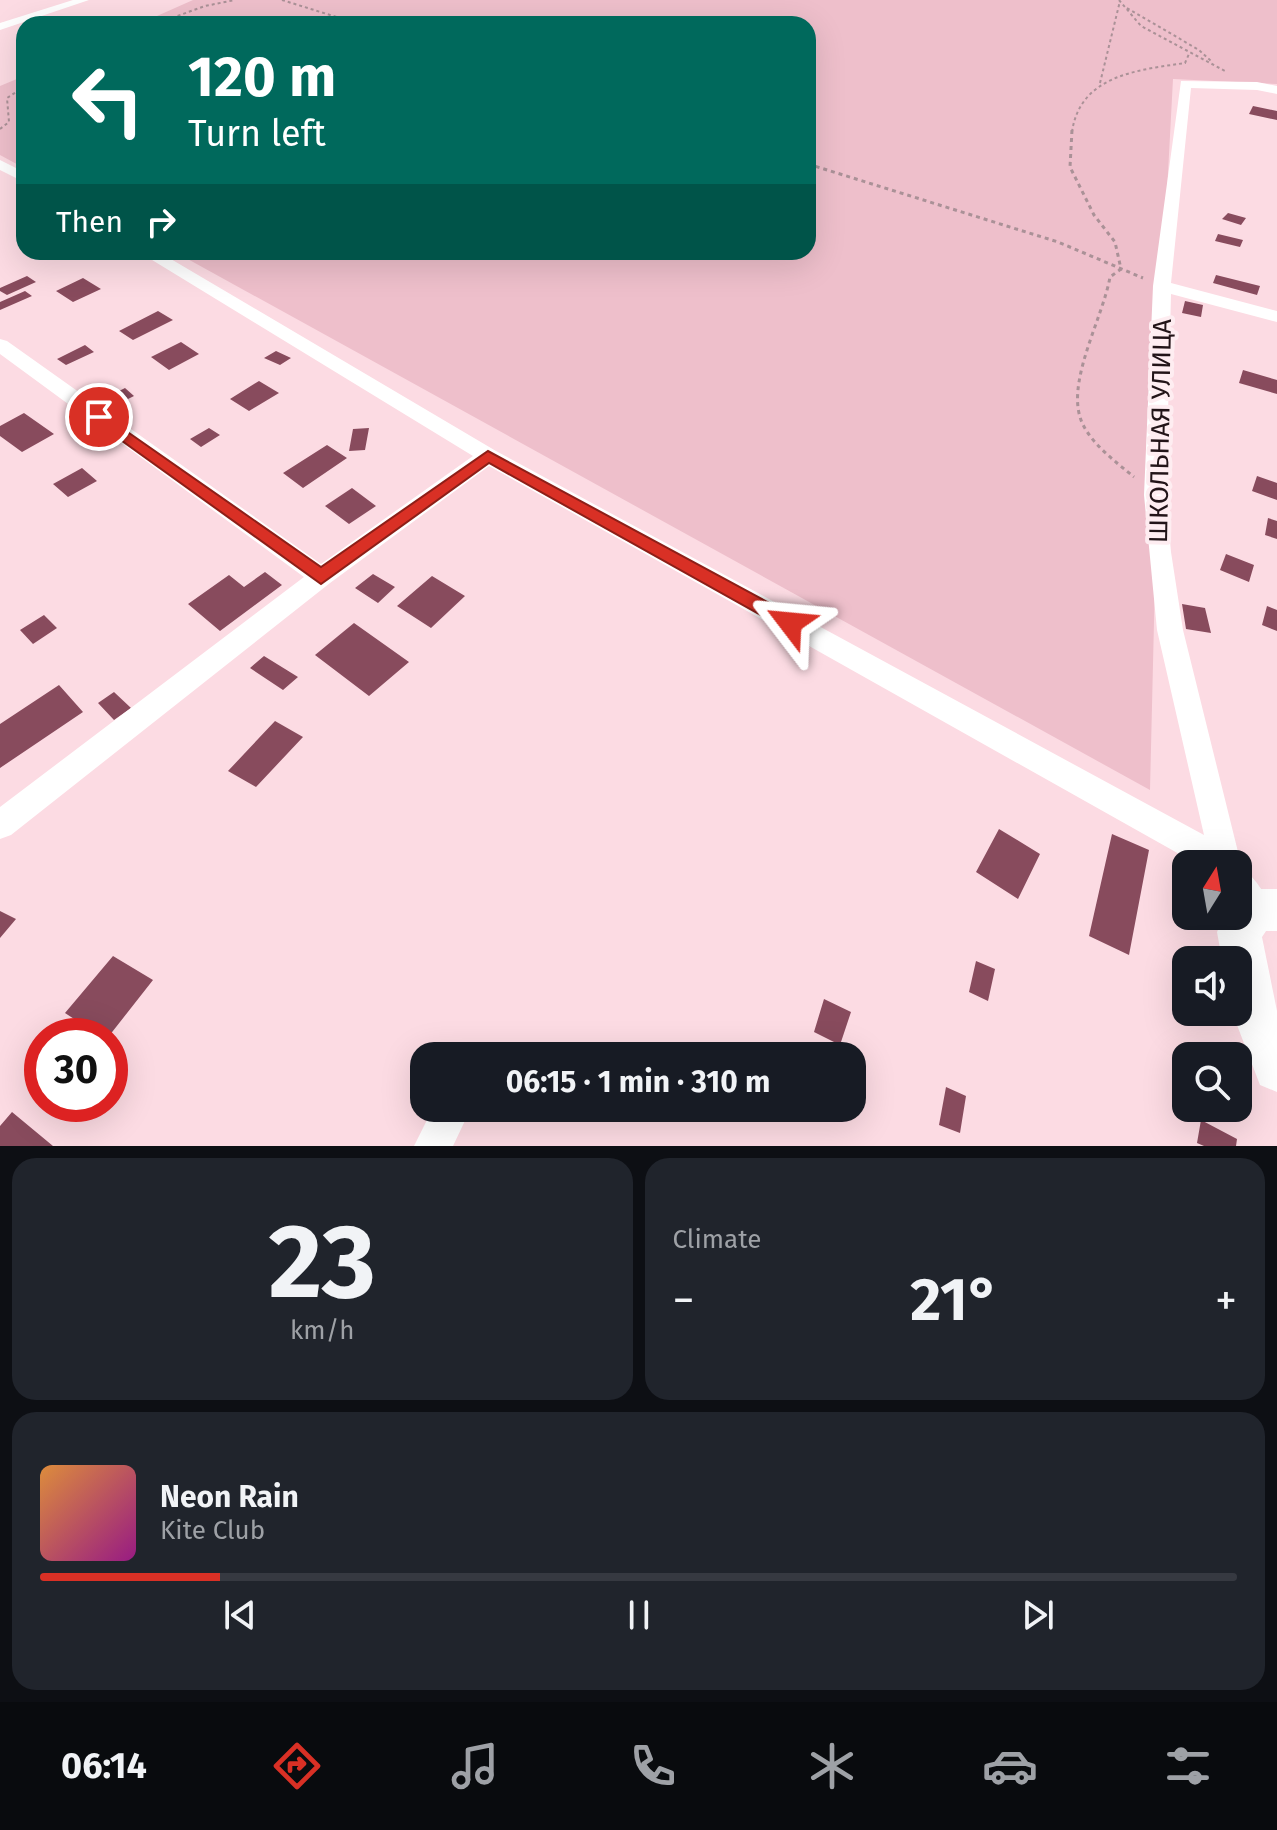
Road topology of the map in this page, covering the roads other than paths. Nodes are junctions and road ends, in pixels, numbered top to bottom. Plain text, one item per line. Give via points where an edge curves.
1 (84, 0) edge
2 (34, 16) edge
3 (1277, 90) edge
4 (160, 260) edge
5 (1162, 286) junction
6 (1277, 317) edge
7 (0, 345) edge
8 (488, 456) junction
9 (321, 577) junction
10 (0, 825) edge
11 (1200, 850) edge
12 (1222, 850) edge
13 (1257, 901) edge
14 (1277, 1068) edge
15 (446, 1122) edge
16 (433, 1146) edge

1 - 2 street
3 - 5 street, ШКОЛЬНАЯ УЛИЦА via 1185,84
4 - 8 street
5 - 6 street
5 - 12 street, ШКОЛЬНАЯ УЛИЦА via 1155,495 1159,552 1170,630
7 - 9 street
8 - 9 street
8 - 11 street
9 - 10 street
13 - 14 main road via 1239,932 1252,1006
15 - 16 street

